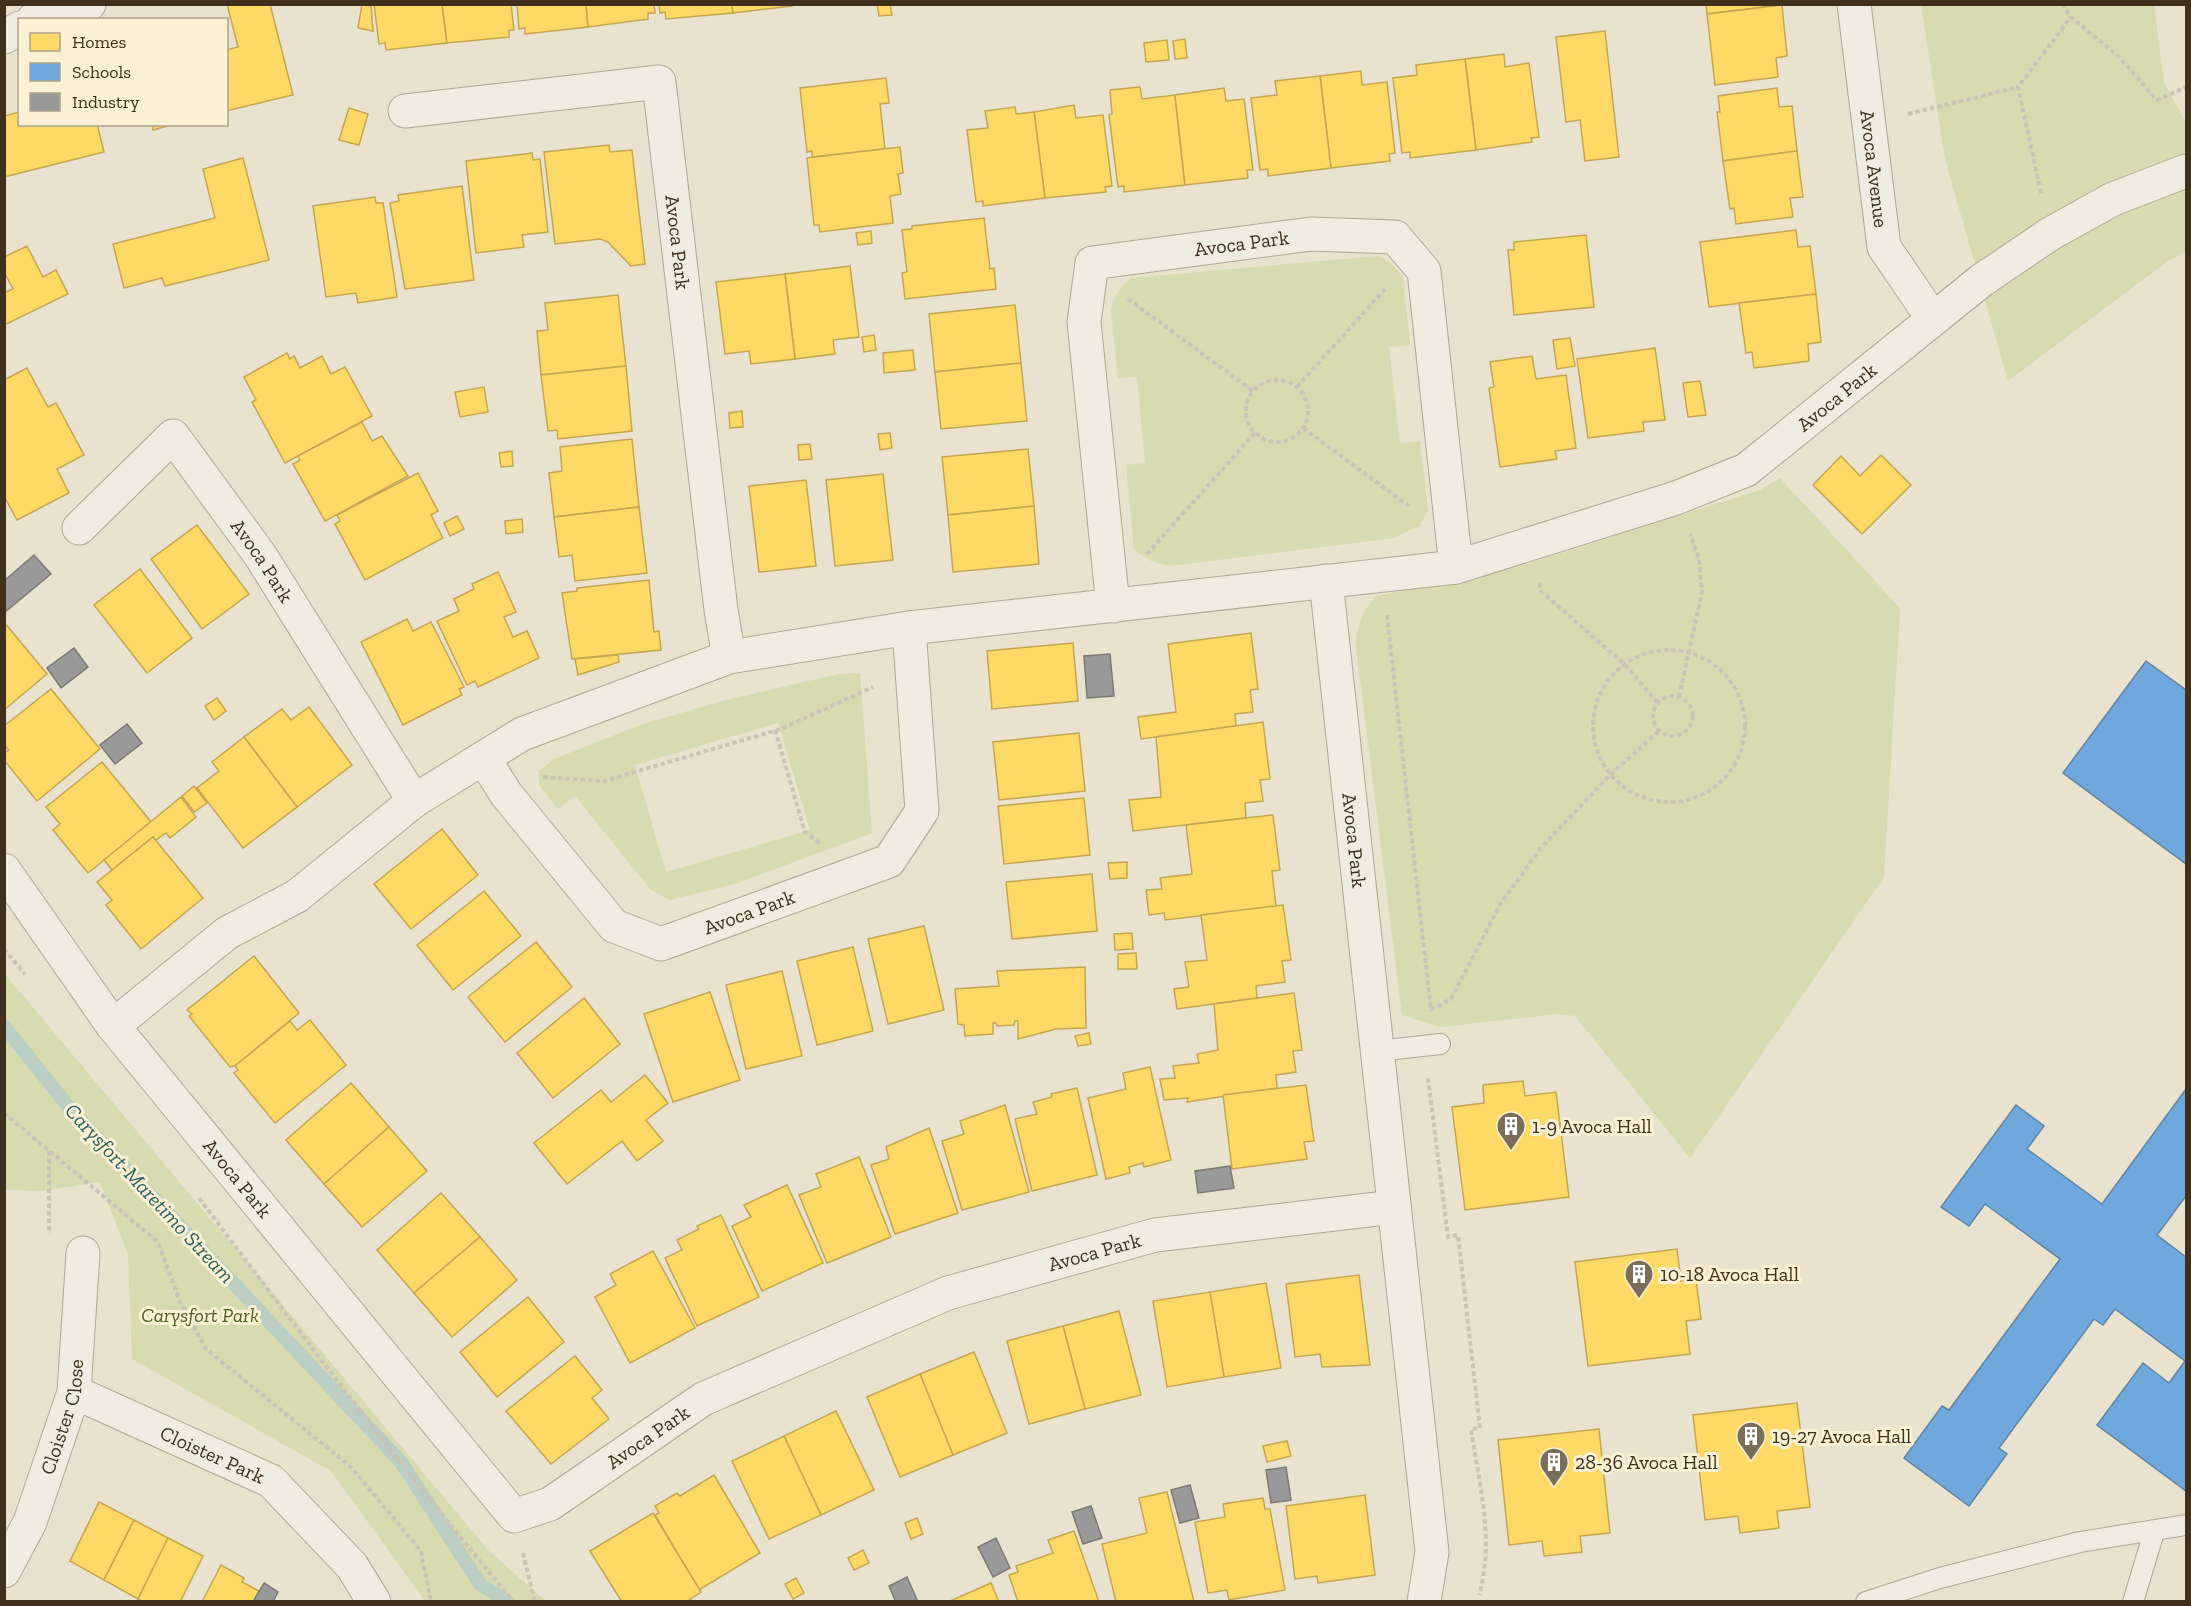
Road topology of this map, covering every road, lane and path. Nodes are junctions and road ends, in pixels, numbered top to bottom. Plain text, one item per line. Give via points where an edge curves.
1 (89, 4) edge
2 (1854, 4) edge
3 (2062, 4) edge
4 (2071, 16) junction
5 (40, 18) edge
6 (18, 29) edge
7 (4, 37) edge
8 (2018, 87) junction
9 (2187, 87) edge
10 (405, 111) dead end
11 (1869, 124) junction
12 (2187, 171) edge
13 (2050, 234) junction
14 (1413, 258) junction
15 (1090, 272) junction
16 (1933, 319) junction
17 (1297, 387) junction
18 (1253, 391) junction
19 (1304, 428) junction
20 (1255, 433) junction
21 (1676, 498) junction
22 (1451, 517) junction
23 (79, 528) dead end
24 (1527, 544) junction
25 (1107, 564) junction
26 (1456, 567) junction
27 (1382, 575) junction
28 (1326, 581) junction
29 (1113, 606) junction
30 (909, 628) junction
31 (1689, 652) junction
32 (729, 657) junction
33 (1624, 664) junction
34 (910, 671) junction
35 (1679, 697) junction
36 (1658, 703) junction
37 (776, 730) junction
38 (1659, 731) junction
39 (484, 759) junction
40 (1611, 774) junction
41 (506, 794) junction
42 (414, 801) junction
43 (805, 832) dead end
44 (4, 870) edge
45 (4, 949) edge
46 (27, 976) dead end
47 (1431, 1011) junction
48 (114, 1026) junction
49 (1436, 1045) junction
50 (1378, 1051) junction
51 (4, 1113) edge
52 (49, 1150) junction
53 (192, 1188) dead end
54 (1394, 1207) junction
55 (83, 1254) joint
56 (74, 1392) junction
57 (514, 1516) junction
58 (2187, 1525) edge
59 (2154, 1532) junction
60 (4, 1571) edge
61 (1479, 1595) dead end
62 (374, 1602) edge
63 (431, 1602) edge
64 (513, 1602) edge
65 (535, 1602) edge
66 (1424, 1602) edge
67 (1866, 1602) edge
68 (2133, 1602) edge

1 - 5 street
2 - 11 street, Avoca Avenue
3 - 4 path
4 - 8 path
4 - 9 path via 2118,56 2157,100
6 - 7 street
8 - 11 path
8 - 13 path
10 - 32 street, Avoca Park via 659,82
11 - 16 street, Avoca Avenue via 1884,247
12 - 13 street, Avoca Park via 2113,199
13 - 16 street, Avoca Park
14 - 15 street, Avoca Park via 1395,237 1311,234 1092,263
14 - 17 path
14 - 22 street, Avoca Park via 1424,271
15 - 18 path
15 - 25 street via 1084,322
16 - 21 street, Avoca Park via 1746,470
17 - 18 path via 1279,380 1268,381
17 - 19 path via 1308,407
18 - 20 path via 1246,402 1246,413 1247,423
19 - 20 path via 1278,443 1268,442
19 - 22 path via 1427,519
20 - 25 path via 1141,560
21 - 24 street, Avoca Park
21 - 31 path via 1699,559 1702,592
22 - 26 street, Avoca Park
23 - 42 street, Avoca Park via 173,436 260,555
24 - 26 street, Avoca Park
24 - 33 path via 1541,591
25 - 29 street
26 - 27 street, Avoca Park
27 - 28 street, Avoca Park
27 - 47 path
28 - 29 street, Avoca Park
28 - 50 street, Avoca Park
29 - 30 street, Avoca Park
30 - 32 street, Avoca Park
30 - 34 street, Avoca Park
31 - 33 path via 1666,649 1644,653
31 - 35 path
31 - 40 path via 1721,670 1742,702 1744,739 1736,761 1723,779 1705,793 1683,801 1661,802 1639,796
32 - 39 street, Avoca Park via 522,734
33 - 36 path
33 - 40 path via 1607,680 1596,700 1592,723 1595,746
34 - 37 path
34 - 41 street, Avoca Park via 922,811 889,861 662,944 614,927
35 - 36 path via 1671,695
35 - 38 path via 1689,703 1694,713 1687,732 1667,736
36 - 38 path via 1653,708 1653,719
37 - 41 path via 604,780 530,777
37 - 43 path
38 - 40 path
39 - 41 street, Avoca Park
39 - 42 street, Avoca Park
40 - 47 path via 1540,849 1501,903 1451,999
42 - 48 street, Avoca Park via 297,896 227,933
44 - 48 street, Avoca Park
45 - 46 path
47 - 49 path
48 - 57 street, Avoca Park
49 - 50 lane
49 - 61 path via 1427,1074 1448,1237 1458,1235 1480,1428 1471,1429 1487,1549
50 - 54 street, Avoca Park
51 - 52 path
52 - 55 path via 50,1253
52 - 63 path via 158,1242 180,1302 206,1349 351,1467 421,1551
53 - 64 path via 297,1329
54 - 57 street, Avoca Park via 1155,1235 948,1293 703,1400 550,1504
54 - 66 street, Avoca Park via 1432,1552
55 - 56 street, Cloister Close
56 - 60 street, Cloister Close via 30,1522
56 - 62 street, Cloister Park via 270,1481 352,1566
57 - 65 path
58 - 59 lane
59 - 67 lane via 2080,1542 1940,1578
59 - 68 lane

